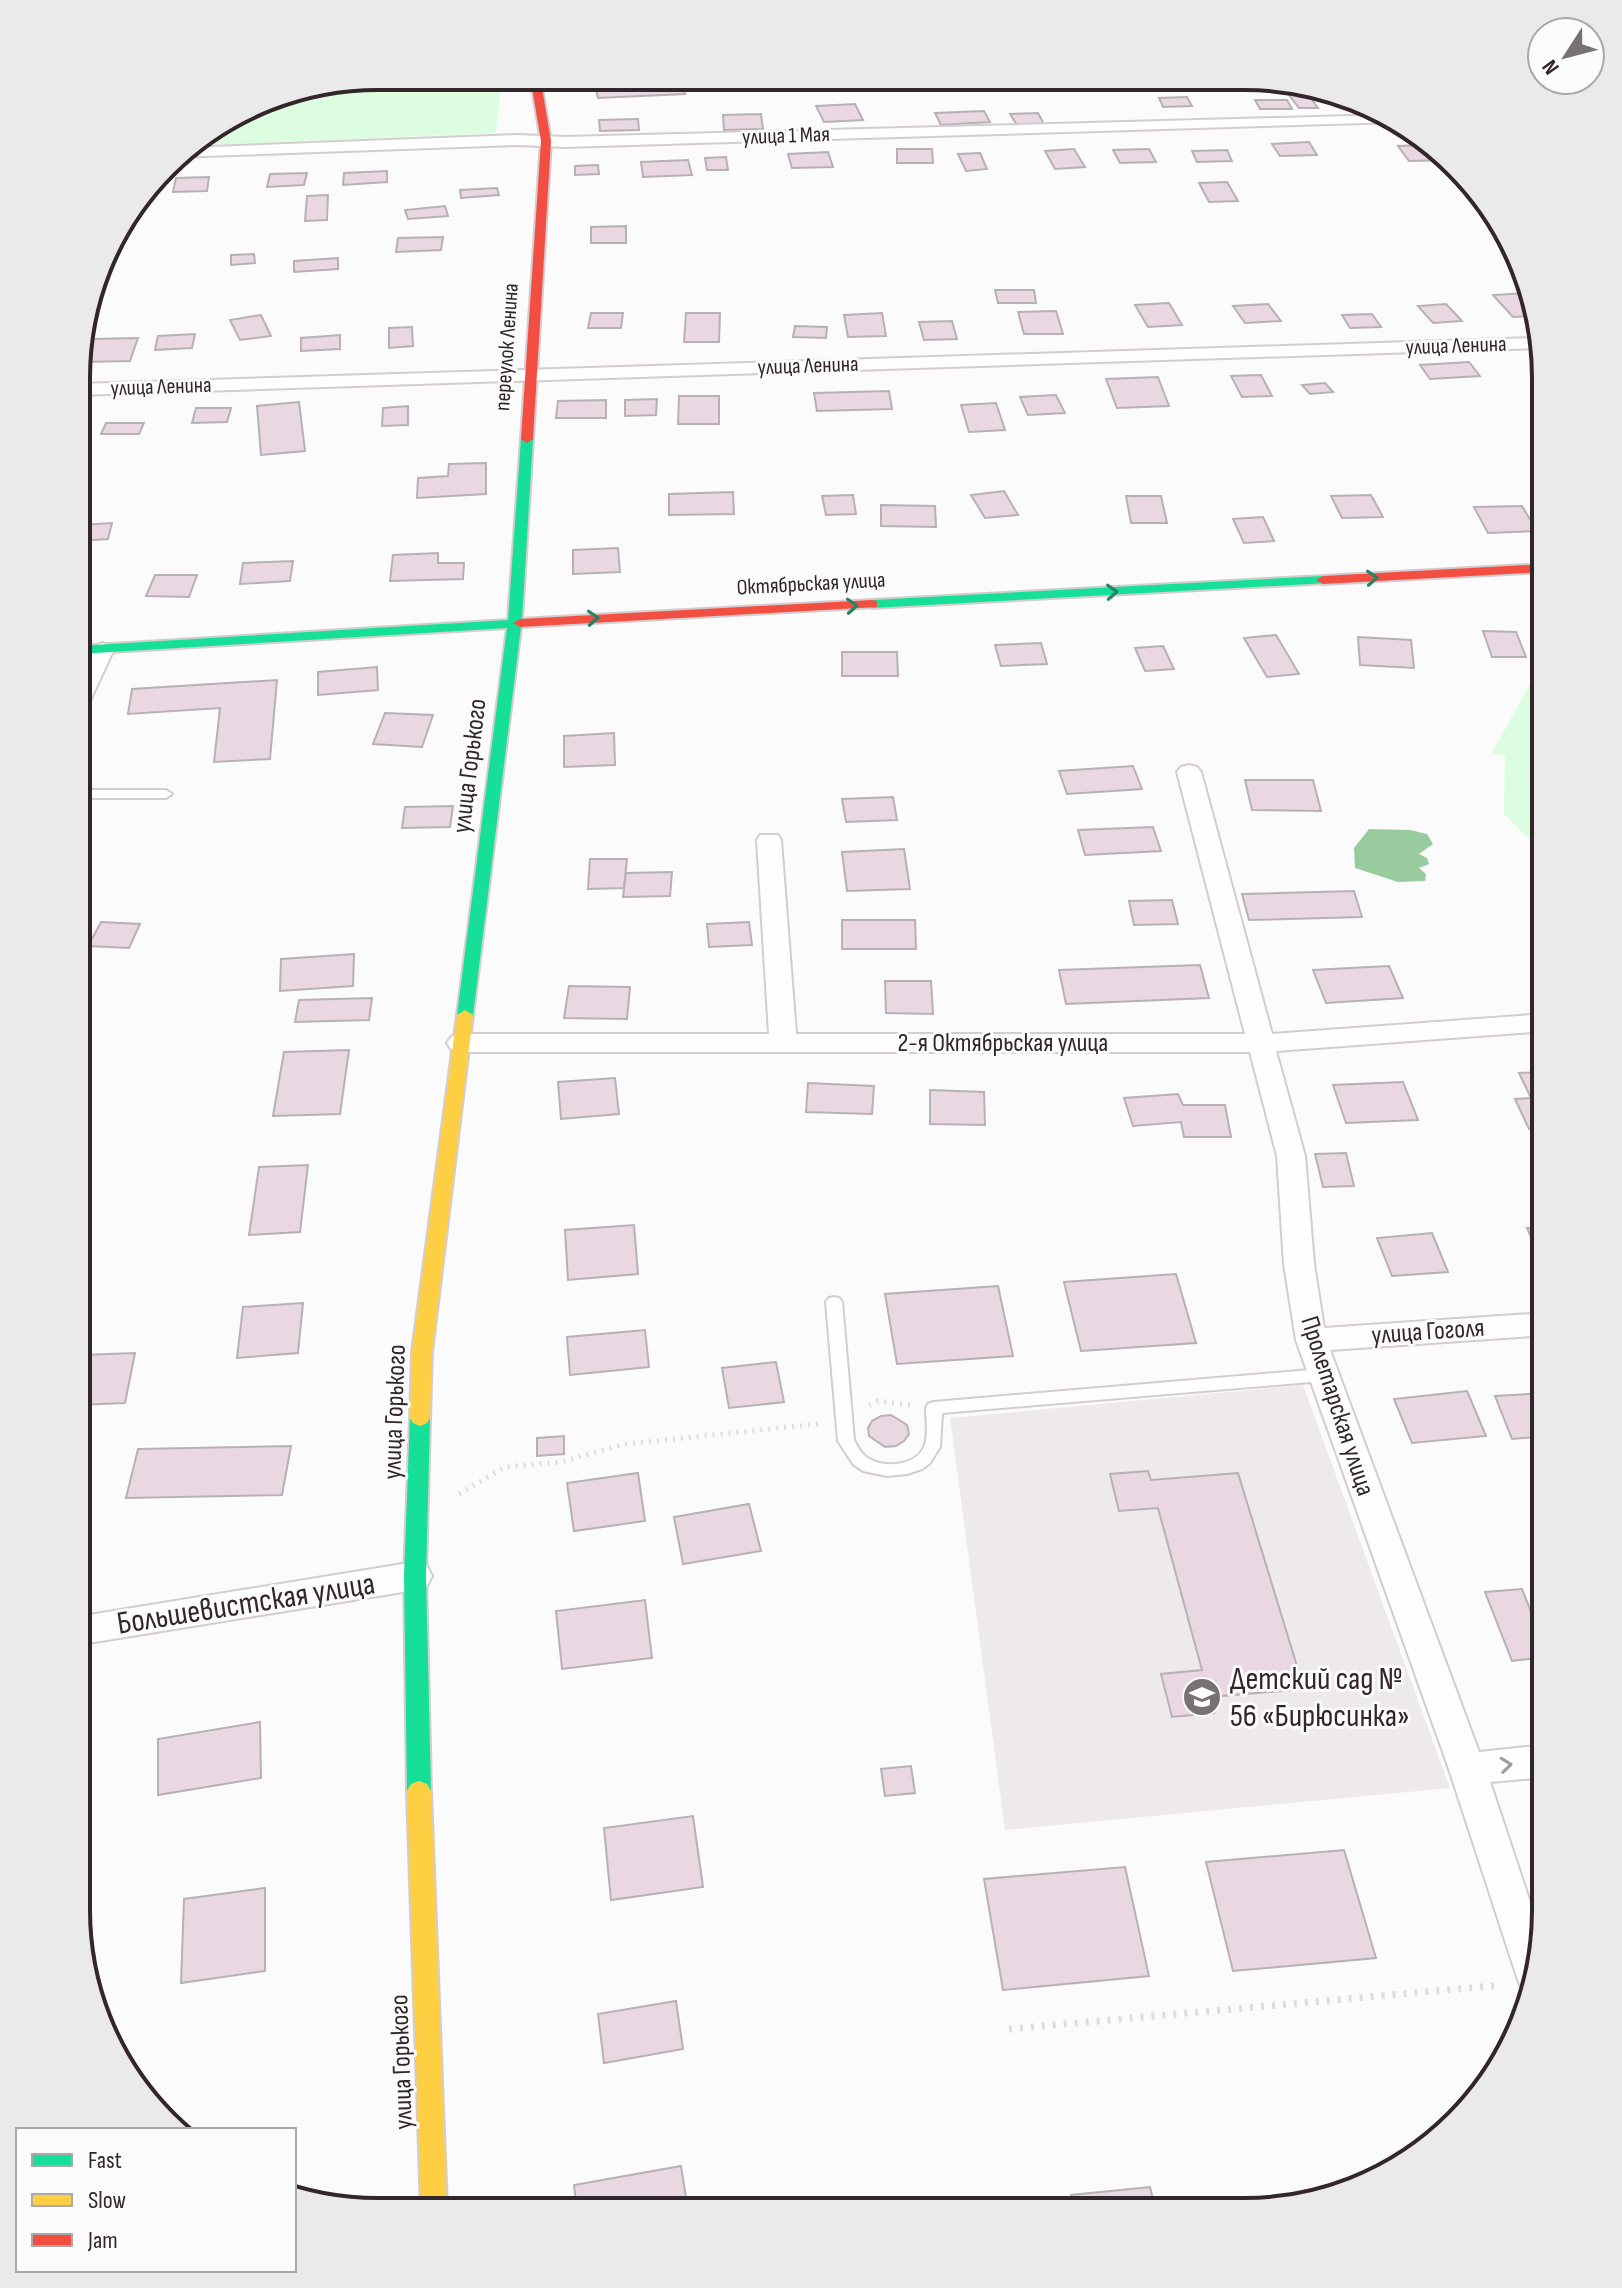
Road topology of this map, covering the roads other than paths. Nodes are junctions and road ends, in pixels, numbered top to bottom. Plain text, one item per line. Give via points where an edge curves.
1 (537, 90) edge
2 (1370, 120) edge
3 (546, 141) junction
4 (200, 152) edge
5 (1530, 343) edge
6 (529, 375) junction
7 (90, 390) edge
8 (1532, 569) edge
9 (515, 622) junction
10 (103, 649) junction
11 (90, 650) edge
12 (90, 677) edge
13 (1189, 772) dead end
14 (90, 794) edge
15 (166, 794) dead end
16 (769, 840) dead end
17 (1532, 1023) edge
18 (460, 1043) junction
19 (783, 1043) junction
20 (1262, 1043) junction
21 (834, 1302) dead end
22 (1532, 1325) edge
23 (1311, 1340) junction
24 (1322, 1375) junction
25 (415, 1576) junction
26 (90, 1629) edge
27 (1532, 1762) edge
28 (1467, 1769) junction
29 (1525, 1972) edge
30 (434, 2198) edge

1 - 3 street, переулок Ленина
2 - 3 street, улица 1 Мая
3 - 4 street, улица 1 Мая
3 - 6 street, переулок Ленина
5 - 6 street, улица Ленина
6 - 7 street, улица Ленина
6 - 9 street, переулок Ленина
9 -> 8 street, Октябрьская улица
9 - 10 street, Октябрьская улица
9 - 18 street, улица Горького
10 - 11 street, Октябрьская улица
10 - 12 street
13 - 20 street, Пролетарская улица
14 - 15 lane
16 - 19 street
17 - 20 street, 2-я Октябрьская улица
18 - 19 street, 2-я Октябрьская улица
18 - 25 street, улица Горького via 422,1352
19 - 20 street, 2-я Октябрьская улица
20 - 23 street, Пролетарская улица via 1291,1156
21 - 24 lane via 846,1441 858,1460 875,1470 892,1471 929,1455 934,1408
22 - 23 street, улица Гоголя
23 - 24 street, Пролетарская улица
24 - 28 street, Пролетарская улица
25 - 26 street, Большевистская улица
25 - 30 street, улица Горького
28 -> 27 street
28 - 29 street, Пролетарская улица

